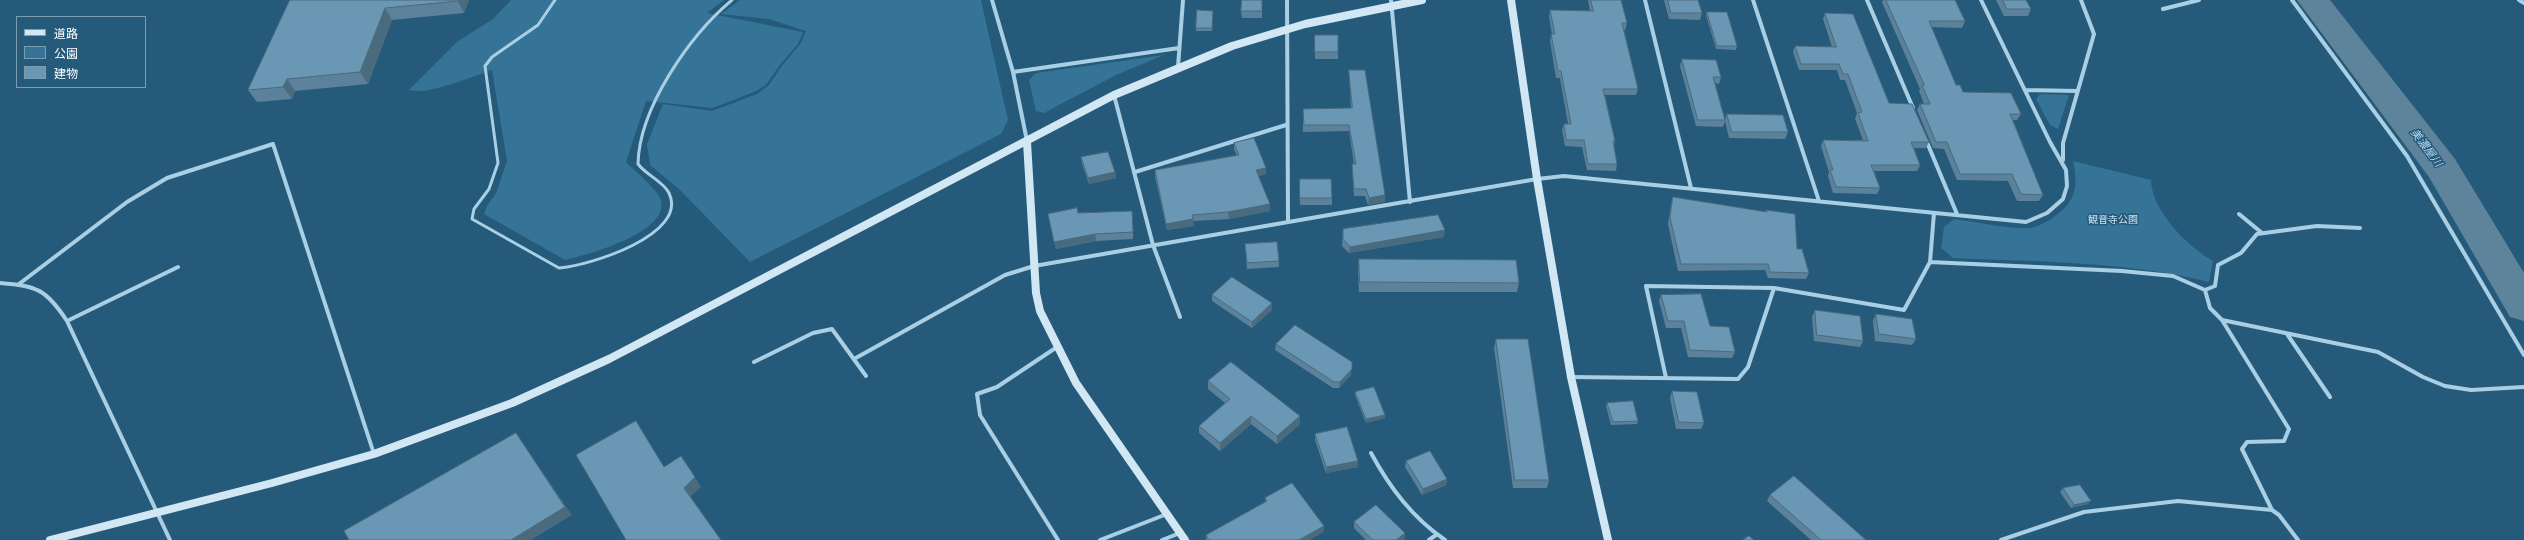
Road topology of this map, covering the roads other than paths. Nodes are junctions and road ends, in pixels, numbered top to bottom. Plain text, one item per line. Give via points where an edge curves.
1 (556, 0) edge
2 (732, 0) edge
3 (992, 0) edge
4 (1183, 0) edge
5 (1287, 0) edge
6 (1422, 0) edge
7 (1511, 0) edge
8 (1645, 0) edge
9 (1753, 0) edge
10 (1867, 0) edge
11 (1981, 0) edge
12 (2081, 0) edge
13 (2199, 0) edge
14 (2292, 0) edge
15 (2519, 0) edge
16 (1391, 2) edge
17 (2524, 3) edge
18 (2163, 9) dead end
19 (1287, 30) junction
20 (1180, 48) junction
21 (1178, 67) junction
22 (1013, 72) junction
23 (2025, 90) junction
24 (2078, 91) junction
25 (1114, 96) junction
26 (1915, 114) edge
27 (1286, 125) junction
28 (1924, 136) edge
29 (1028, 142) junction
30 (2063, 161) junction
31 (1135, 172) junction
32 (1537, 179) junction
33 (1691, 188) junction
34 (1819, 201) junction
35 (1410, 202) junction
36 (1934, 213) junction
37 (1957, 214) junction
38 (2239, 214) dead end
39 (1288, 221) junction
40 (2360, 228) dead end
41 (2262, 233) junction
42 (1153, 245) junction
43 (1930, 262) junction
44 (1034, 266) junction
45 (178, 267) dead end
46 (0, 283) edge
47 (19, 284) junction
48 (1774, 288) junction
49 (2205, 290) junction
50 (1180, 317) dead end
51 (2222, 320) junction
52 (67, 321) junction
53 (2287, 334) junction
54 (1057, 347) junction
55 (2524, 355) edge
56 (854, 360) junction
57 (754, 362) dead end
58 (866, 376) dead end
59 (1571, 377) junction
60 (1666, 378) junction
61 (2524, 387) edge
62 (2330, 397) dead end
63 (1371, 452) dead end
64 (374, 454) junction
65 (2272, 510) junction
66 (156, 512) junction
67 (1167, 514) junction
68 (1436, 535) junction
69 (1182, 536) edge
70 (50, 540) edge
71 (170, 540) edge
72 (1058, 540) edge
73 (1100, 540) edge
74 (1162, 540) edge
75 (1429, 540) edge
76 (1445, 540) edge
77 (1608, 540) edge
78 (2001, 540) edge
79 (2298, 540) edge

1 - 2 lane via 538,24 492,57 485,66 498,163 489,189 474,209 472,219 559,268 575,267 641,242 657,231 669,216 672,203 670,194 638,164 638,142 659,93 711,18
3 - 22 street
4 - 20 street
5 - 19 street
6 - 16 street
7 - 32 street
8 - 33 street
9 - 34 street
10 - 26 street
11 - 23 street
12 - 24 street via 2094,34
13 - 18 street
14 - 55 street via 2407,156
15 - 17 street
16 - 19 street
16 - 35 street
19 - 21 street via 1232,46
19 - 27 street
20 - 21 street
20 - 22 street
21 - 25 street
22 - 29 street
23 - 24 street
23 - 30 street via 2050,142
24 - 30 street via 2063,143
25 - 29 street
25 - 31 street
27 - 31 street
27 - 39 street
28 - 37 street
29 - 44 street
29 - 64 street via 569,379
30 - 37 street via 2067,186 2063,199 2047,213 2026,222
31 - 42 street
32 - 33 street via 1564,176
32 - 35 street
32 - 59 street
33 - 34 street
34 - 36 street
35 - 39 street
36 - 37 street
36 - 43 street
38 - 41 street
39 - 42 street
40 - 41 street via 2317,226
41 - 49 street via 2257,234 2241,253 2218,265 2216,286
42 - 44 street
42 - 50 street
43 - 48 street via 1904,310
43 - 49 street via 2122,271 2173,276
44 - 54 street via 1040,311
44 - 56 street via 1005,275
45 - 52 street
46 - 47 street
47 - 52 street via 29,285 54,301
47 - 64 street via 127,202 167,178 273,144
48 - 60 street via 1748,367 1738,379
48 - 60 street via 1646,286
49 - 51 street via 2206,302
51 - 53 street
51 - 65 street via 2289,429 2284,441 2247,442 2242,450
52 - 66 street
53 - 61 street via 2378,352 2445,386 2471,390
53 - 62 street
54 - 67 street via 1076,382
54 - 72 street via 997,387 977,394 980,415
56 - 57 street via 832,329 813,333
56 - 58 street
59 - 60 street
59 - 77 street
63 - 68 street via 1406,507
64 - 66 street
65 - 78 street via 2178,501 2084,512
65 - 79 street via 2279,515
66 - 70 street
66 - 71 street
67 - 69 street
67 - 73 street
68 - 75 street
68 - 76 street
69 - 74 street

